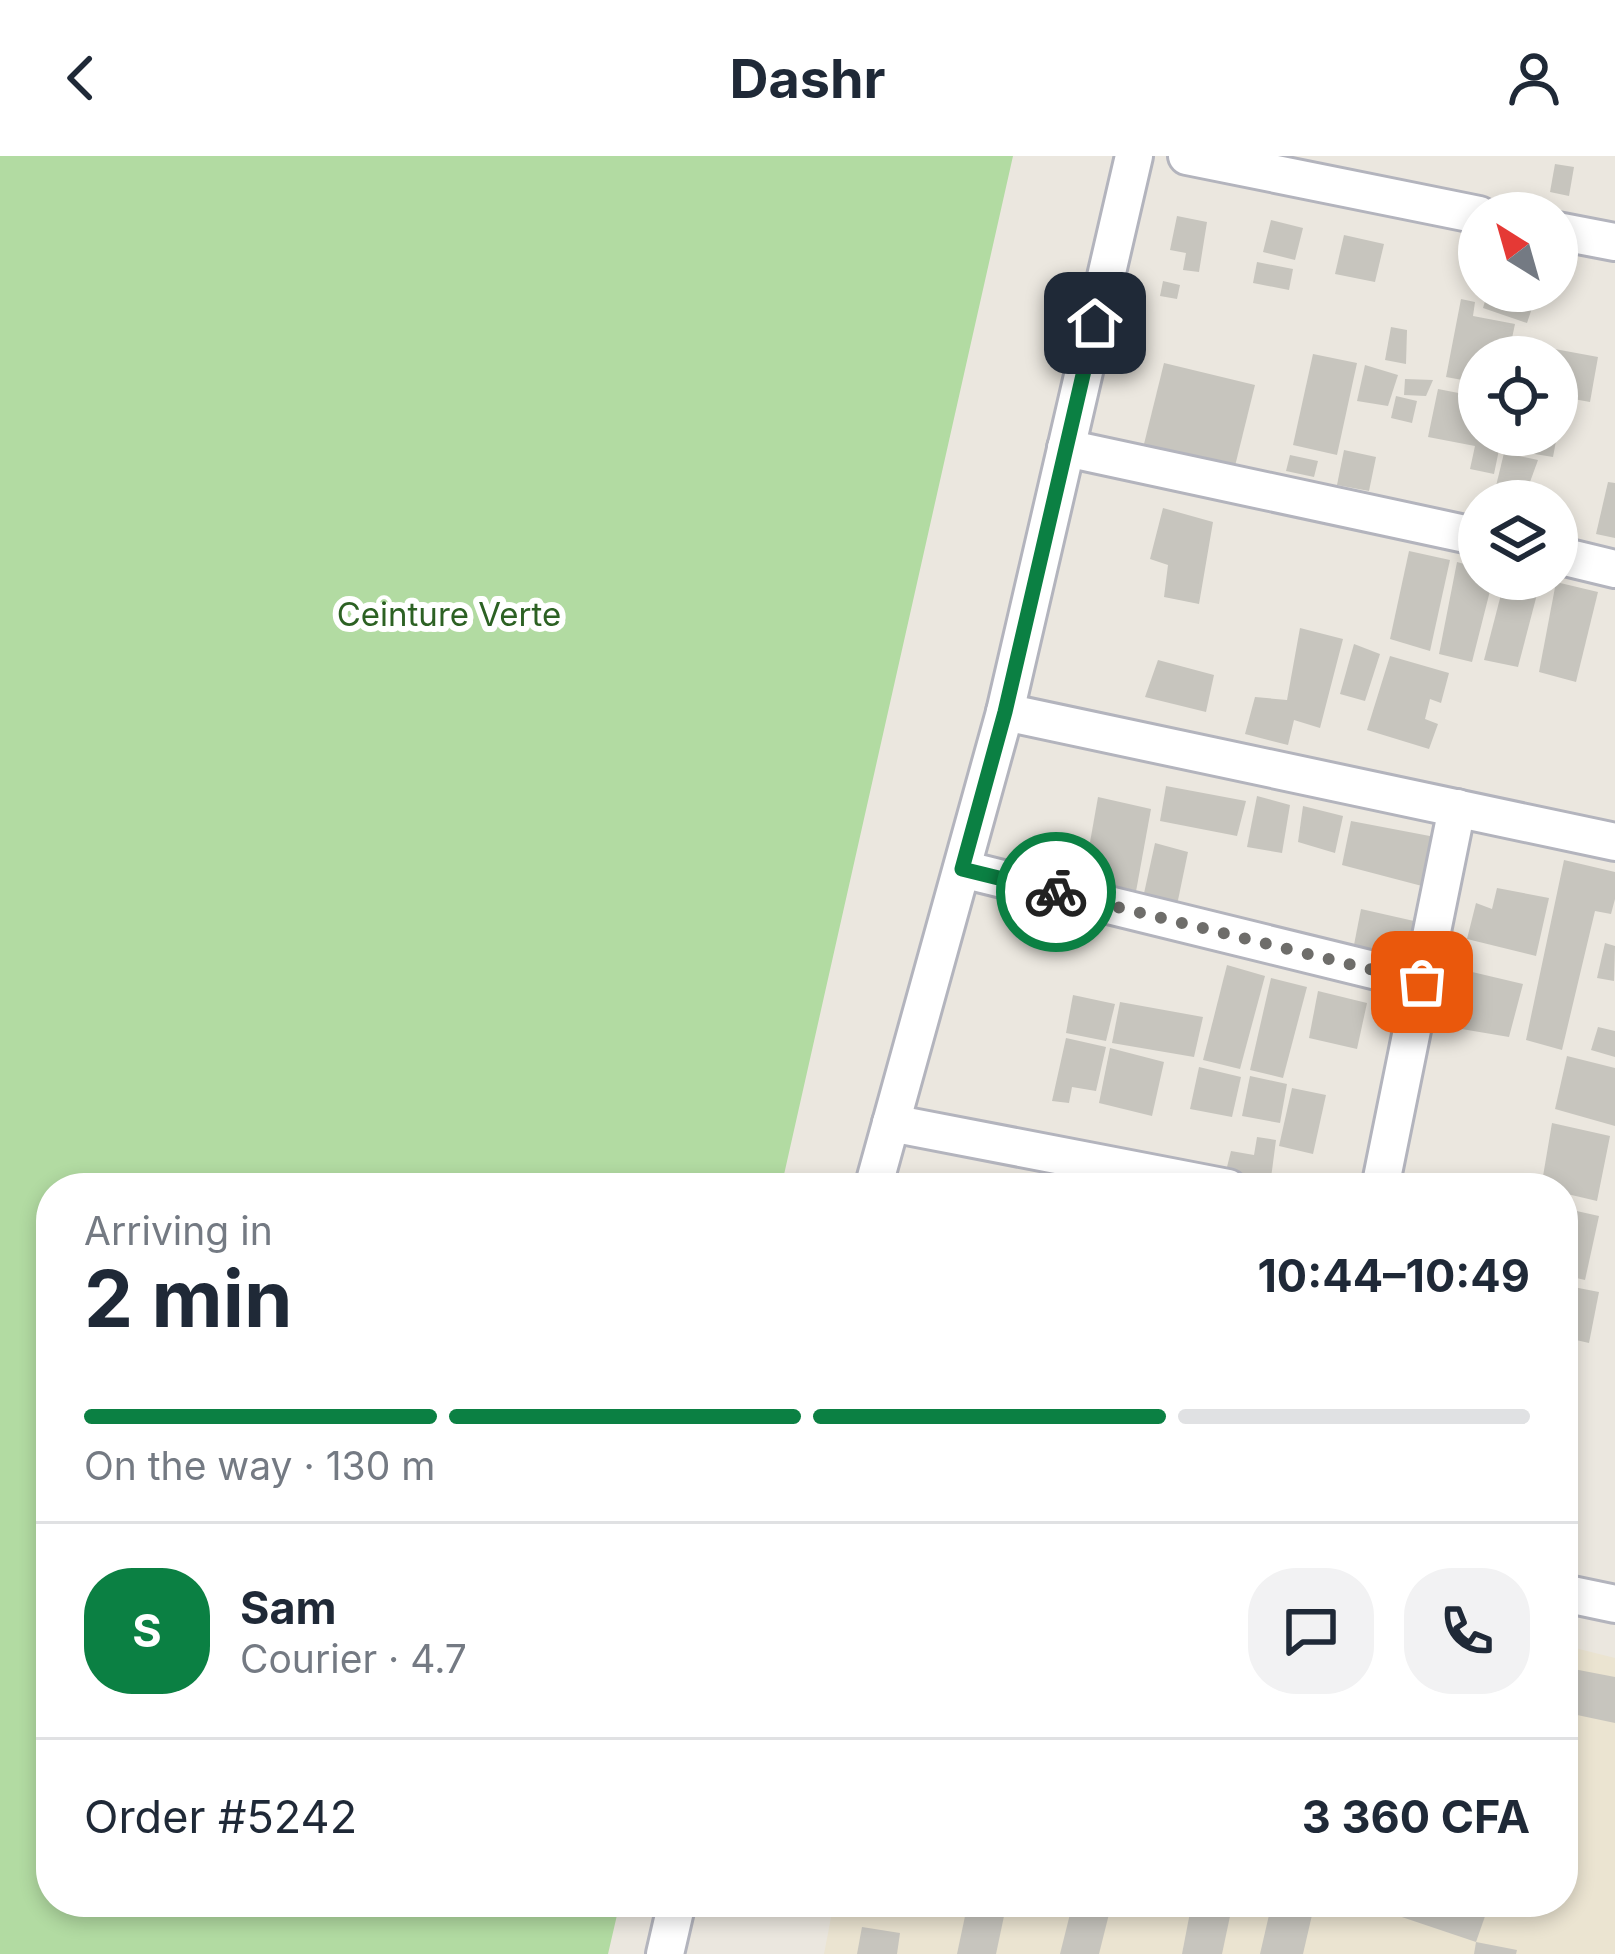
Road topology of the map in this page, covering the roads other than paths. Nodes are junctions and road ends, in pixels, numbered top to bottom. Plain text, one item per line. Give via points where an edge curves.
1 (1134, 156) edge
2 (1186, 156) edge
3 (1458, 211) edge
4 (1578, 234) edge
5 (1615, 242) edge
6 (1066, 448) junction
7 (1458, 532) edge
8 (1578, 560) edge
9 (1615, 569) edge
10 (1005, 712) junction
11 (1456, 808) junction
12 (1615, 842) edge
13 (962, 869) junction
14 (1422, 982) junction
15 (891, 1123) junction
16 (877, 1173) edge
17 (1150, 1173) edge
18 (1383, 1173) edge
19 (1578, 1593) edge
20 (1613, 1593) edge
21 (674, 1917) edge
22 (665, 1954) edge

1 - 6 street
2 - 3 street
4 - 5 street
6 - 7 street
6 - 10 street
8 - 9 street
10 - 11 street
10 - 13 street
11 - 12 street
11 - 14 street
13 - 14 street
13 - 15 street
14 - 18 street
15 - 16 street
15 - 17 street
19 - 20 street
21 - 22 street

